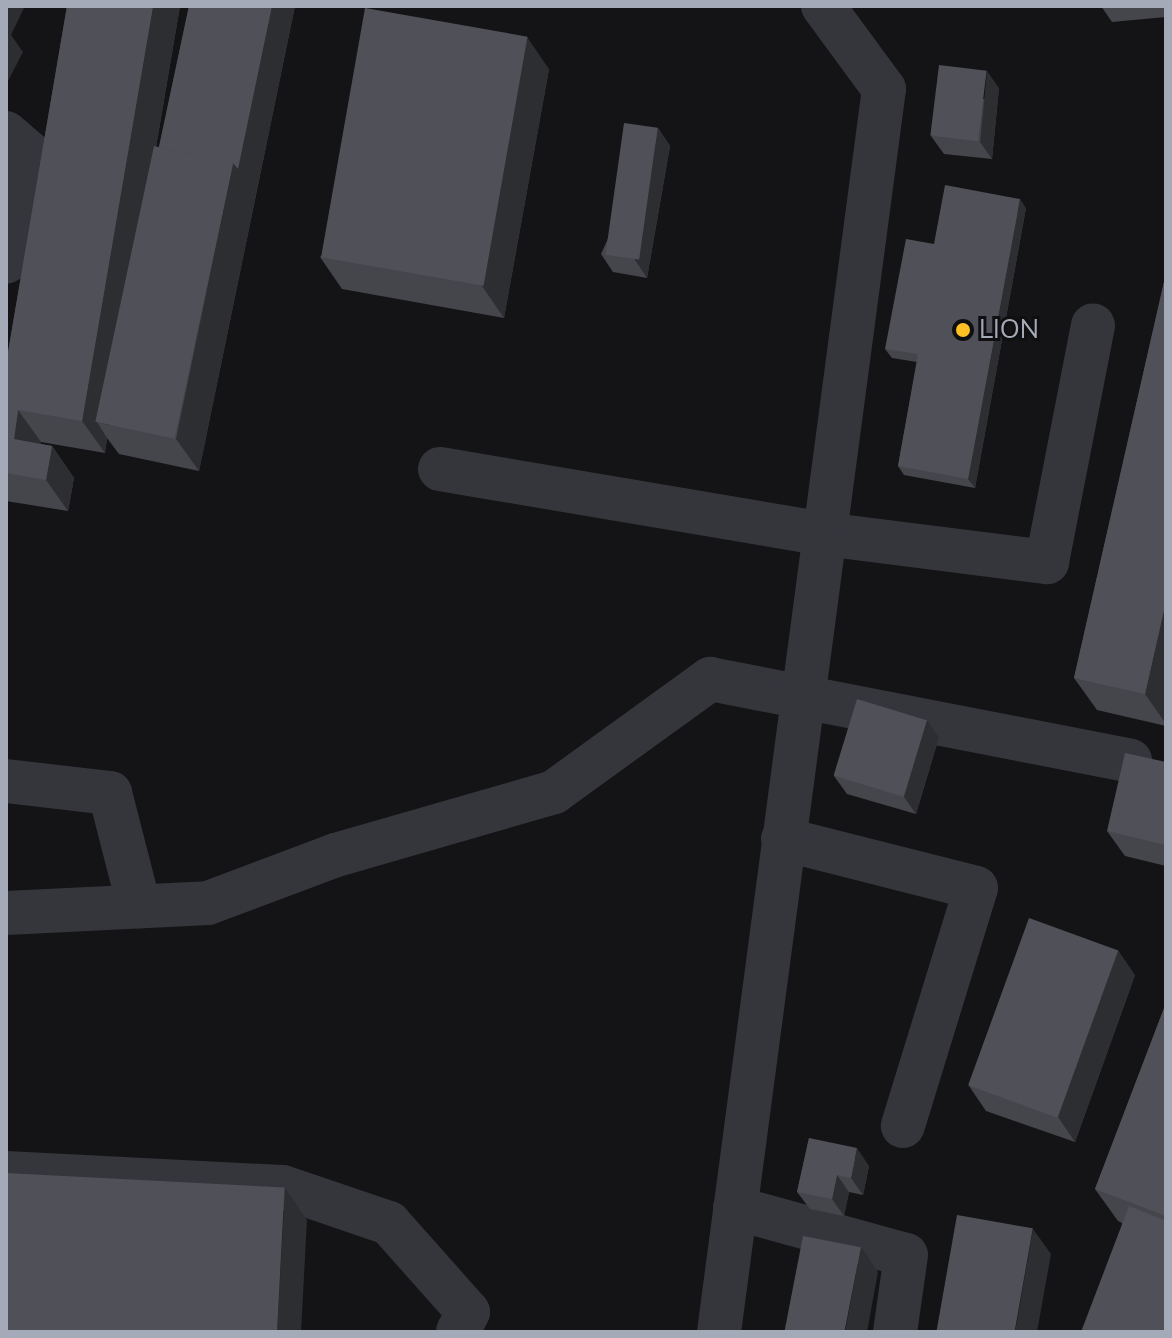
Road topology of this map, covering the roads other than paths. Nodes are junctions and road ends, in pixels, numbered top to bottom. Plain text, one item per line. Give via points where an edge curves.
1 (823, 6) edge
2 (6, 133) edge
3 (6, 262) edge
4 (1093, 325) dead end
5 (440, 469) dead end
6 (824, 534) junction
7 (803, 693) junction
8 (1130, 761) edge
9 (6, 781) edge
10 (783, 839) junction
11 (139, 906) junction
12 (6, 913) edge
13 (903, 1126) dead end
14 (6, 1173) edge
15 (735, 1208) junction
16 (458, 1332) edge
17 (719, 1332) edge
18 (895, 1332) edge

1 - 6 lane via 884,89
2 - 3 lane via 29,153
4 - 6 lane via 1047,562
5 - 6 lane
6 - 7 lane
7 - 8 lane
7 - 10 lane
7 - 11 lane via 710,679 554,792 336,855 208,903
9 - 11 lane via 110,793
10 - 13 lane via 976,888
10 - 15 lane
11 - 12 lane
14 - 16 lane via 283,1187 389,1223 468,1312
15 - 17 lane
15 - 18 lane via 906,1255

